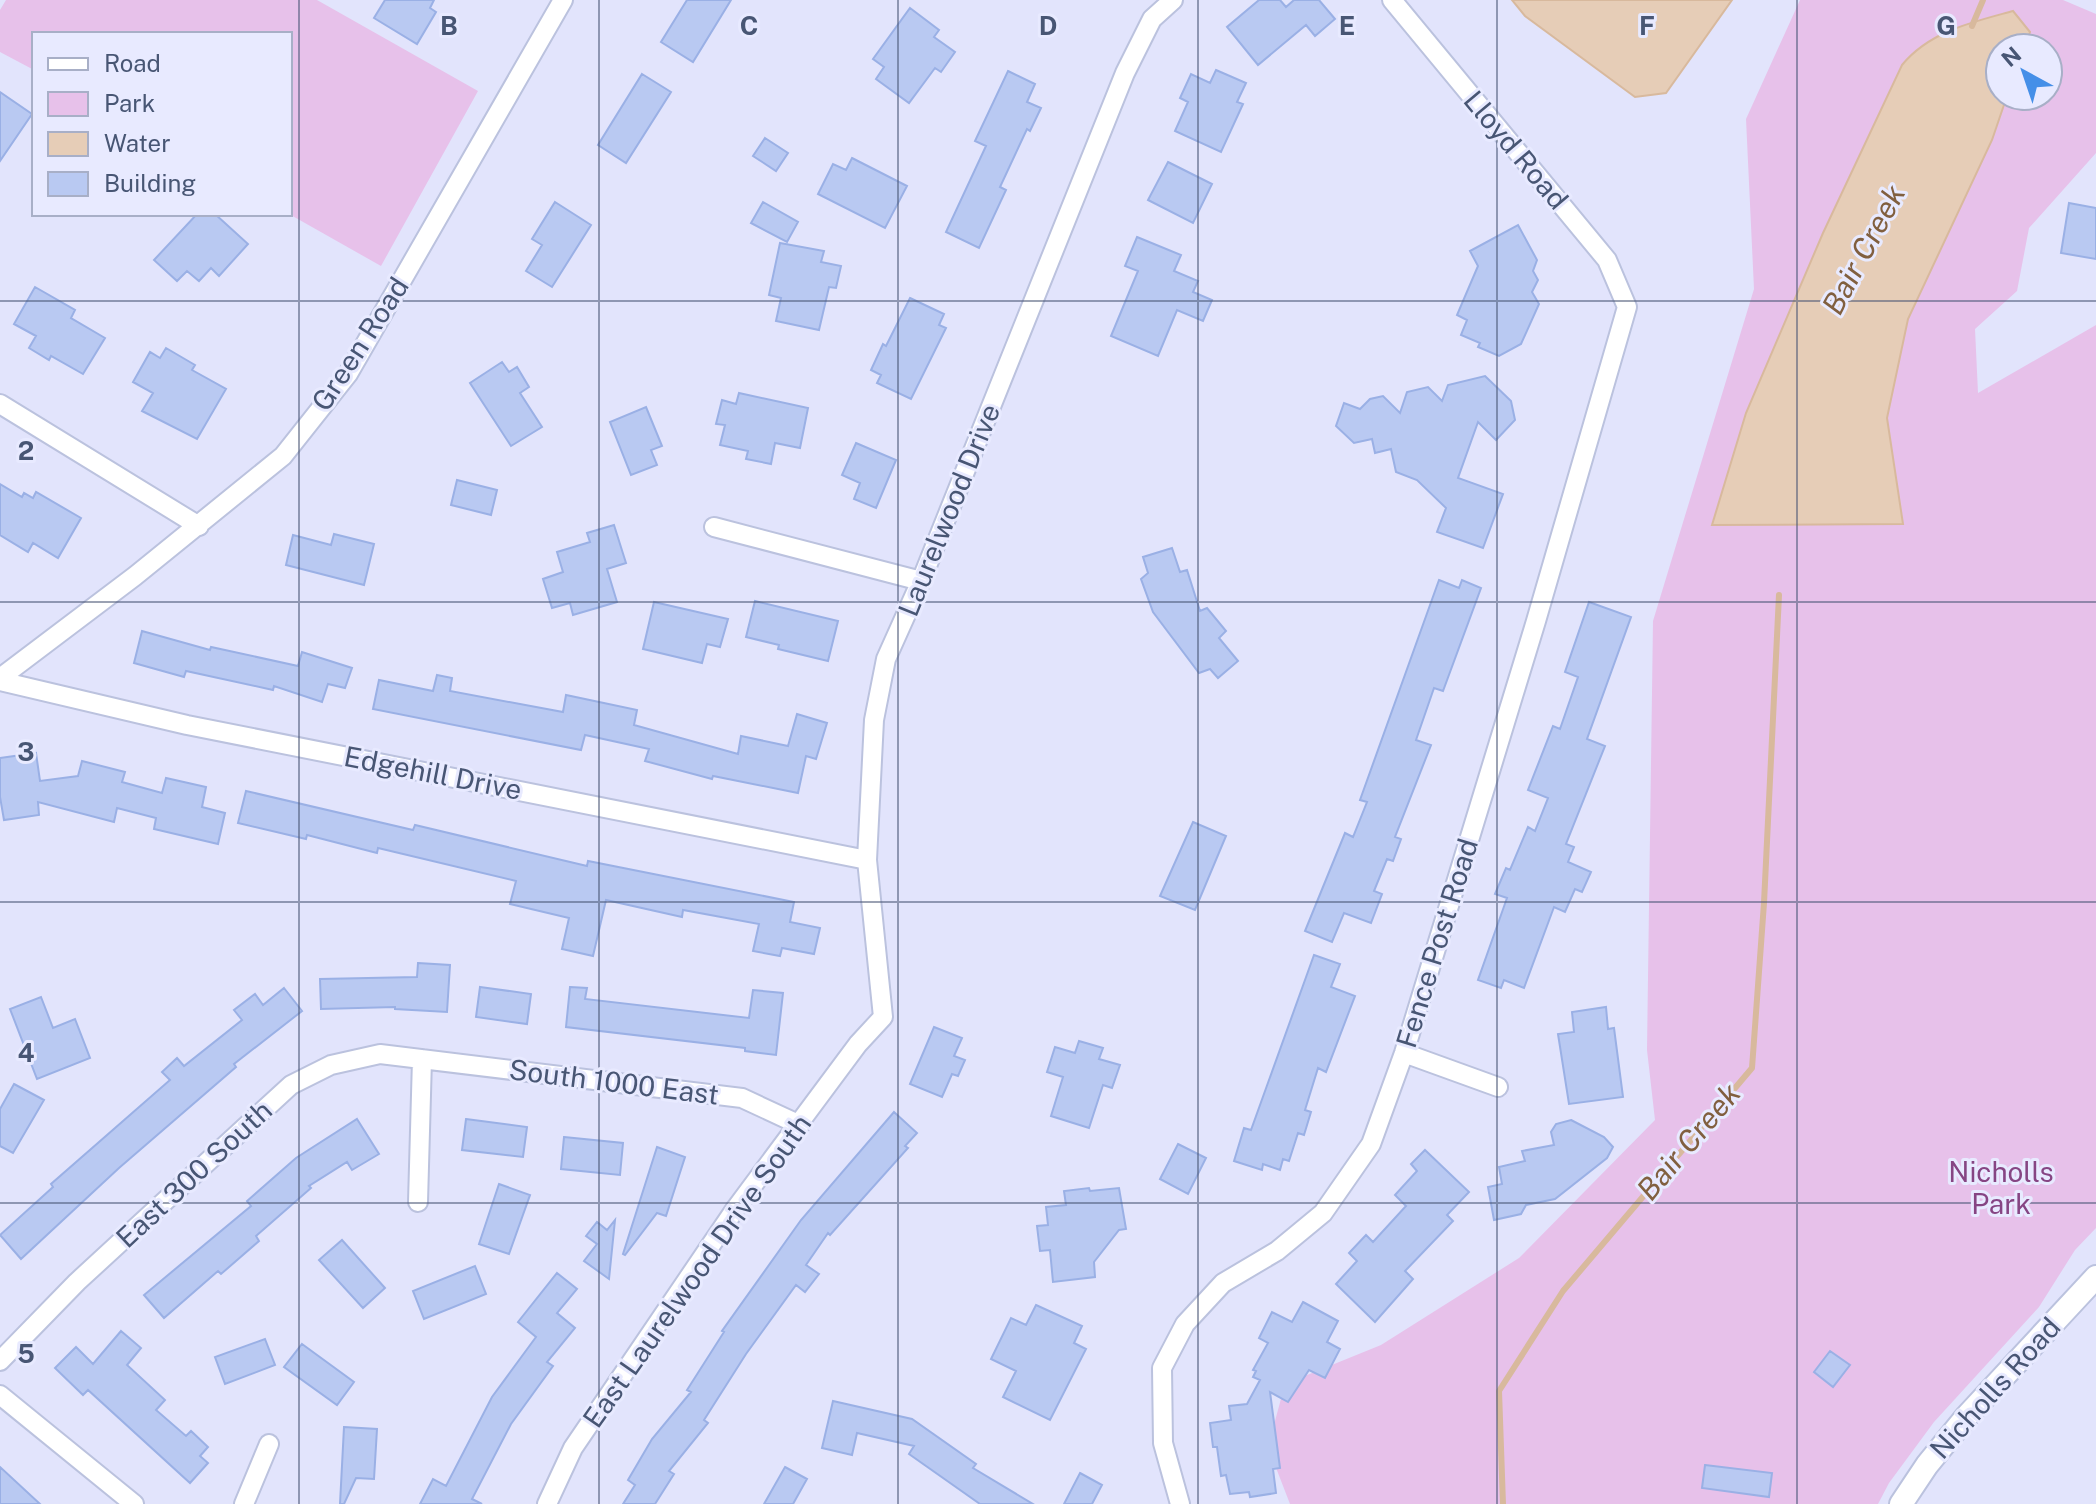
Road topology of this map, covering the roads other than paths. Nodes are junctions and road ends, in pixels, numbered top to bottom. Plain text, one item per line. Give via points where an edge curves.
1 (563, 0) edge
2 (1173, 0) edge
3 (1392, 0) edge
4 (1627, 307) joint
5 (0, 404) edge
6 (199, 526) junction
7 (714, 527) dead end
8 (921, 581) junction
9 (0, 680) edge
10 (867, 860) junction
11 (858, 1044) joint
12 (1404, 1053) junction
13 (422, 1059) junction
14 (1498, 1087) dead end
15 (800, 1125) junction
16 (418, 1202) dead end
17 (2096, 1277) edge
18 (0, 1361) edge
19 (0, 1395) edge
20 (269, 1444) dead end
21 (134, 1504) edge
22 (244, 1504) edge
23 (547, 1504) edge
24 (1180, 1504) edge
25 (1901, 1504) edge

1 - 6 street, Green Road via 348,374 283,456
2 - 8 street, Laurelwood Drive via 1152,19 1125,73
3 - 4 street, Lloyd Road via 1607,260
4 - 12 street, Fence Post Road
5 - 6 street
6 - 9 street, Green Road
7 - 8 street
8 - 10 street, Laurelwood Drive via 886,659 874,720
9 - 10 street, Edgehill Drive via 187,725
10 - 11 street, Laurelwood Drive via 883,1017
11 - 15 street, East Laurelwood Drive South
12 - 14 street
12 - 24 street, Fence Post Road via 1371,1144 1323,1213 1277,1251 1223,1283 1185,1324 1162,1368 1163,1443
13 - 15 street, South 1000 East via 742,1098
13 - 16 street
13 - 18 street, East 300 South via 380,1054 331,1065 291,1085 77,1282
15 - 23 street, East Laurelwood Drive South via 736,1208 573,1448
17 - 25 street, Nicholls Road via 1967,1416
19 - 21 street
20 - 22 street

